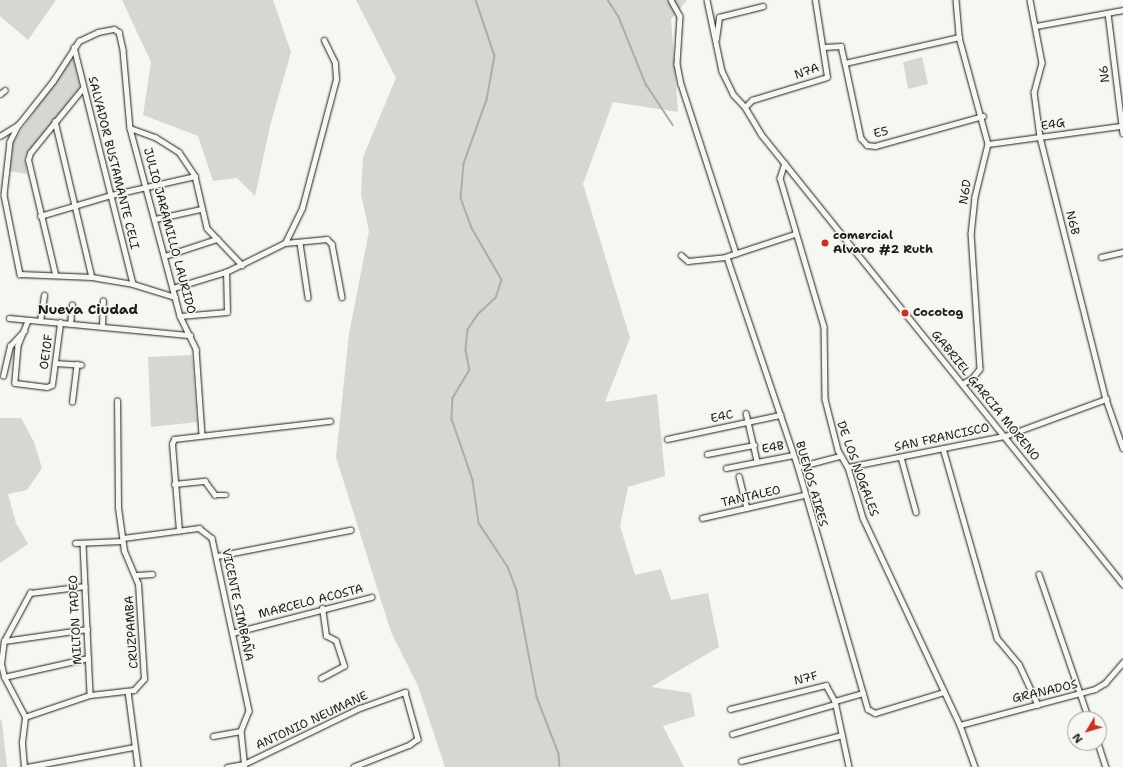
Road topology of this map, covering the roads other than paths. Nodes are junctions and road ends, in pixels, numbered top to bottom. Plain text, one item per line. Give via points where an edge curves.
1 (671, 0) edge
2 (707, 0) edge
3 (815, 0) edge
4 (956, 0) edge
5 (1030, 0) edge
6 (763, 6) dead end
7 (1123, 10) edge
8 (1108, 13) junction
9 (1036, 26) junction
10 (959, 37) junction
11 (324, 40) dead end
12 (716, 42) junction
13 (74, 47) junction
14 (824, 47) junction
15 (845, 62) junction
16 (83, 88) junction
17 (5, 90) dead end
18 (0, 94) edge
19 (745, 107) junction
20 (983, 116) junction
21 (55, 121) junction
22 (19, 124) junction
23 (1122, 124) edge
24 (130, 128) junction
25 (1123, 133) edge
26 (0, 136) edge
27 (1040, 137) junction
28 (988, 144) junction
29 (785, 163) junction
30 (195, 176) junction
31 (147, 186) junction
32 (4, 195) junction
33 (111, 195) junction
34 (0, 200) edge
35 (75, 205) junction
36 (201, 209) junction
37 (40, 216) junction
38 (155, 219) junction
39 (796, 234) junction
40 (217, 239) junction
41 (285, 243) junction
42 (300, 243) junction
43 (1123, 252) edge
44 (736, 253) junction
45 (681, 255) dead end
46 (166, 256) junction
47 (728, 257) junction
48 (1101, 257) dead end
49 (242, 265) junction
50 (226, 272) junction
51 (55, 274) junction
52 (92, 277) junction
53 (133, 284) junction
54 (173, 288) junction
55 (44, 295) dead end
56 (175, 297) junction
57 (308, 297) dead end
58 (342, 297) dead end
59 (103, 302) dead end
60 (72, 305) dead end
61 (180, 316) junction
62 (9, 318) dead end
63 (28, 321) junction
64 (40, 321) junction
65 (60, 323) junction
66 (70, 324) junction
67 (102, 327) junction
68 (24, 331) junction
69 (190, 335) junction
70 (55, 363) junction
71 (3, 376) dead end
72 (963, 384) junction
73 (1106, 399) junction
74 (117, 401) dead end
75 (72, 402) dead end
76 (746, 413) dead end
77 (780, 415) junction
78 (330, 421) dead end
79 (748, 422) junction
80 (202, 434) junction
81 (1005, 436) junction
82 (667, 439) dead end
83 (754, 445) junction
84 (943, 448) junction
85 (1123, 448) edge
86 (707, 454) dead end
87 (793, 455) junction
88 (840, 456) junction
89 (901, 457) junction
90 (758, 461) junction
91 (798, 467) junction
92 (848, 467) junction
93 (726, 468) dead end
94 (739, 476) dead end
95 (174, 484) junction
96 (804, 495) junction
97 (226, 496) dead end
98 (747, 508) junction
99 (916, 512) dead end
100 (702, 518) dead end
101 (350, 530) dead end
102 (179, 531) junction
103 (122, 540) junction
104 (75, 543) dead end
105 (83, 544) junction
106 (217, 556) junction
107 (152, 574) dead end
108 (1038, 574) dead end
109 (137, 575) junction
110 (1123, 584) edge
111 (85, 586) junction
112 (372, 597) dead end
113 (322, 608) junction
114 (87, 629) junction
115 (232, 633) junction
116 (4, 641) junction
117 (88, 658) junction
118 (1123, 662) edge
119 (4, 677) junction
120 (321, 678) dead end
121 (128, 691) junction
122 (944, 692) junction
123 (863, 693) junction
124 (1080, 694) junction
125 (90, 696) junction
126 (835, 702) junction
127 (1038, 705) junction
128 (730, 709) dead end
129 (1086, 711) edge
130 (25, 717) junction
131 (960, 725) junction
132 (241, 731) junction
133 (732, 734) dead end
134 (842, 735) junction
135 (213, 736) dead end
136 (134, 747) junction
137 (1101, 751) edge
138 (741, 761) dead end
139 (245, 765) edge
140 (25, 767) edge
141 (138, 767) edge
142 (228, 767) edge
143 (354, 767) edge
144 (849, 767) edge
145 (975, 767) edge
146 (1106, 767) edge

1 - 44 street via 680,16 678,64 681,84
2 - 12 street, GABRIEL GARCIA MORENO
3 - 14 street, N7A
4 - 10 street, N6D
5 - 9 street, N6B
6 - 12 street via 719,17
7 - 8 street
8 - 9 street
8 - 23 street, N6
9 - 27 street, N6B via 1042,63 1034,92
10 - 15 street
10 - 20 street, N6D
11 - 41 street via 335,63 335,85 302,208
12 - 19 street, GABRIEL GARCIA MORENO via 724,78 739,103
13 - 16 street, SALVADOR BUSTAMANTE CELI
13 - 22 street via 53,81
13 - 24 street, JULIO JARAMILLO LAURIDO via 98,32 114,29 119,32
14 - 15 street via 841,46
14 - 19 street, N7A via 829,74 825,79 756,99
15 - 20 street, E5 via 861,138 867,145 875,146
16 - 21 street
16 - 33 street, SALVADOR BUSTAMANTE CELI
17 - 18 street
19 - 29 street, GABRIEL GARCIA MORENO via 749,117
20 - 28 street, N6D
21 - 35 street
21 - 37 street via 28,160
22 - 26 street
22 - 32 street via 10,142
23 - 25 street, N6
23 - 27 street, E4G
24 - 30 street via 171,146
24 - 31 street, JULIO JARAMILLO LAURIDO
27 - 28 street, E4G
27 - 73 street, N6B
28 - 72 street, N6D via 975,197 971,233 980,369 973,378
29 - 39 street, DE LOS NOGALES via 780,178
29 - 72 street, GABRIEL GARCIA MORENO
30 - 31 street
30 - 36 street
31 - 33 street
31 - 38 street, JULIO JARAMILLO LAURIDO
32 - 34 street
32 - 51 street via 16,267 20,274
33 - 35 street
33 - 53 street, SALVADOR BUSTAMANTE CELI
35 - 37 street
35 - 52 street
36 - 38 street
36 - 40 street via 207,228
37 - 51 street
38 - 46 street, JULIO JARAMILLO LAURIDO
39 - 44 street
39 - 88 street, DE LOS NOGALES via 824,327 825,399
40 - 46 street
40 - 49 street via 232,250
41 - 42 street
41 - 49 street
42 - 57 street
42 - 58 street via 327,239 332,244
43 - 48 street
44 - 47 street
45 - 47 street via 688,261
46 - 54 street, JULIO JARAMILLO LAURIDO
47 - 77 street, BUENOS AIRES
49 - 50 street
50 - 54 street
50 - 61 street via 227,312
51 - 52 street
52 - 53 street
53 - 56 street
54 - 56 street, JULIO JARAMILLO LAURIDO
55 - 64 street
56 - 61 street, JULIO JARAMILLO LAURIDO
59 - 67 street
60 - 66 street
61 - 69 street, JULIO JARAMILLO LAURIDO
62 - 63 street
63 - 64 street
63 - 68 street
64 - 65 street
65 - 66 street
65 - 70 street, OE10F
66 - 67 street
67 - 69 street
68 - 70 street, OE10F via 18,346 18,384 49,387 53,383
68 - 71 street via 10,346
69 - 80 street, JULIO JARAMILLO LAURIDO via 198,363
70 - 75 street via 79,364
72 - 81 street, GABRIEL GARCIA MORENO
73 - 81 street, SAN FRANCISCO
73 - 85 street, N6B
74 - 103 street, CRUZPAMBA via 118,508
76 - 79 street
77 - 79 street, E4C
77 - 87 street, BUENOS AIRES
78 - 80 street
79 - 82 street, E4C
79 - 83 street
80 - 95 street via 181,436 172,441
81 - 84 street, SAN FRANCISCO
81 - 110 street, GABRIEL GARCIA MORENO
83 - 86 street
83 - 90 street
84 - 89 street, SAN FRANCISCO
84 - 127 street via 998,638 1019,664
87 - 90 street, E4B
87 - 91 street, BUENOS AIRES
88 - 91 street
88 - 92 street, DE LOS NOGALES
89 - 92 street, SAN FRANCISCO
89 - 99 street
90 - 93 street, E4B
91 - 96 street, BUENOS AIRES
92 - 122 street, DE LOS NOGALES via 863,518
94 - 98 street
95 - 97 street via 205,481 214,495
95 - 102 street
96 - 98 street, TANTALEO
96 - 123 street, BUENOS AIRES
98 - 100 street, TANTALEO
101 - 106 street
102 - 103 street, VICENTE SIMBAÑA
102 - 106 street, VICENTE SIMBAÑA via 206,530 212,538
103 - 105 street, VICENTE SIMBAÑA
103 - 109 street, CRUZPAMBA
104 - 105 street, VICENTE SIMBAÑA
105 - 111 street, MILTON TADEO
106 - 115 street, VICENTE SIMBAÑA
107 - 109 street
108 - 124 street
109 - 121 street, CRUZPAMBA via 144,679 139,687
111 - 114 street, MILTON TADEO
111 - 116 street via 30,593
112 - 113 street, MARCELO ACOSTA
113 - 115 street, MARCELO ACOSTA
113 - 120 street via 326,636 336,641 344,666
114 - 116 street
114 - 117 street, MILTON TADEO
115 - 132 street, VICENTE SIMBAÑA via 248,711
116 - 119 street via 1,664
117 - 119 street
117 - 125 street, MILTON TADEO
118 - 124 street, GRANADOS via 1100,687
119 - 130 street
121 - 125 street
121 - 136 street
122 - 123 street, BUENOS AIRES via 875,713 868,709
122 - 131 street, DE LOS NOGALES
123 - 126 street
124 - 127 street, GRANADOS
124 - 129 street
125 - 130 street
126 - 128 street, N7F via 827,686 822,685
126 - 133 street
126 - 134 street, N7F
127 - 131 street, GRANADOS
130 - 140 street via 22,742
131 - 145 street, DE LOS NOGALES
132 - 135 street
132 - 139 street, VICENTE SIMBAÑA
134 - 138 street
134 - 144 street, N7F
136 - 140 street
136 - 141 street
137 - 146 street
139 - 142 street, ANTONIO NEUMANE
139 - 143 street, ANTONIO NEUMANE via 360,708 405,692 419,737 410,745

